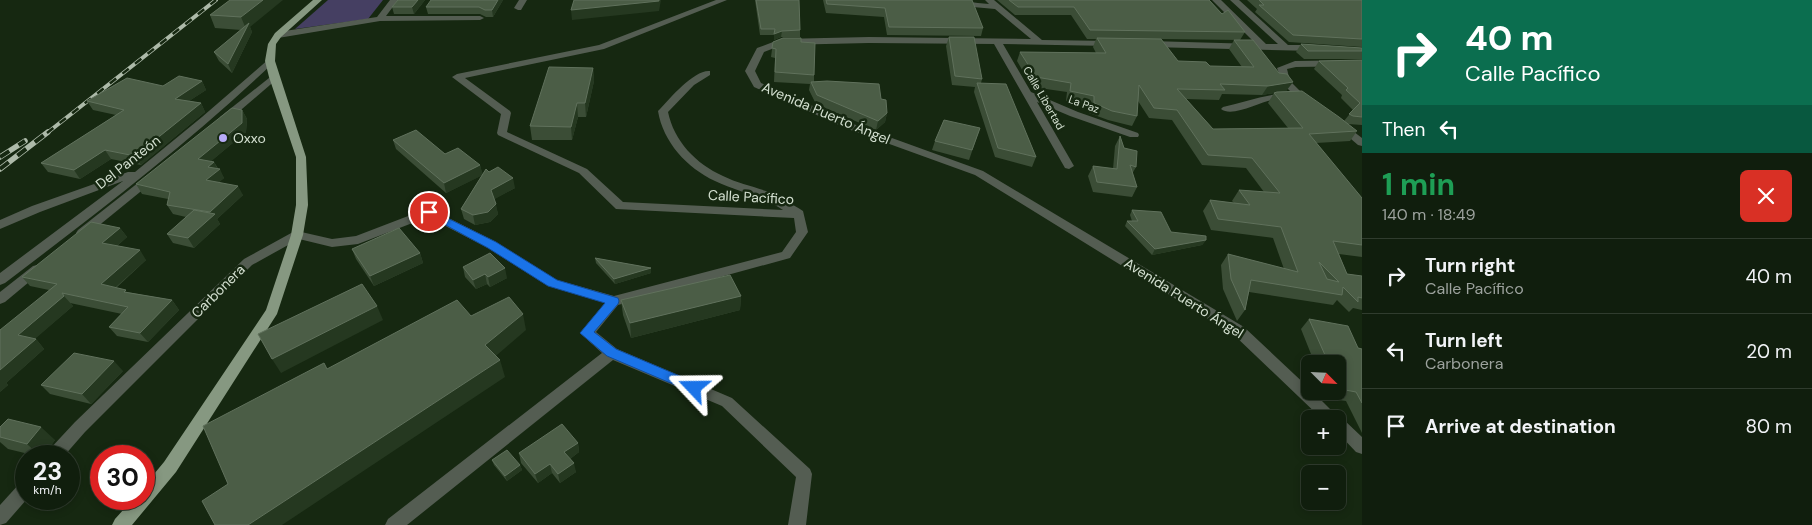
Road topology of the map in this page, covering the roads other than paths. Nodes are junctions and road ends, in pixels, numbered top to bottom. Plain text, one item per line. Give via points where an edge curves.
1 (318, 0) edge
2 (394, 0) edge
3 (523, 0) edge
4 (723, 0) edge
5 (949, 0) edge
6 (989, 0) edge
7 (1216, 0) edge
8 (1234, 0) edge
9 (518, 8) dead end
10 (1000, 8) junction
11 (480, 18) dead end
12 (380, 19) junction
13 (278, 35) junction
14 (1041, 42) junction
15 (998, 43) junction
16 (1124, 44) edge
17 (1144, 44) edge
18 (1262, 45) junction
19 (1285, 46) junction
20 (1324, 48) edge
21 (270, 61) junction
22 (1362, 63) edge
23 (707, 72) dead end
24 (274, 77) junction
25 (1027, 94) junction
26 (1299, 96) junction
27 (1226, 109) dead end
28 (1314, 109) edge
29 (1335, 122) edge
30 (1134, 136) dead end
31 (1362, 144) edge
32 (1069, 166) dead end
33 (144, 170) junction
34 (799, 214) junction
35 (0, 225) edge
36 (297, 235) junction
37 (76, 238) edge
38 (45, 263) edge
39 (0, 280) edge
40 (0, 299) edge
41 (614, 301) junction
42 (612, 352) junction
43 (1322, 410) edge
44 (1346, 432) edge
45 (64, 445) edge
46 (1362, 447) edge
47 (155, 485) edge
48 (15, 500) edge
49 (134, 510) edge
50 (0, 517) edge
51 (121, 525) edge
52 (394, 525) edge
53 (797, 525) edge

1 - 13 main road
2 - 12 street
3 - 9 street
4 - 34 street, Calle Pacífico via 601,47 457,77 506,113 502,133 583,171 620,206
5 - 10 street
6 - 10 street
7 - 18 street
8 - 19 street
10 - 14 street
11 - 12 street via 421,15
12 - 13 street
13 - 21 main road via 272,44
14 - 15 street, Avenida Puerto Ángel
14 - 16 street, Avenida Puerto Ángel
15 - 25 street, Calle Libertad
15 - 43 street, Avenida Puerto Ángel via 781,42 760,50 750,71 757,85 852,127 979,173 1239,331
17 - 18 street
18 - 19 street
19 - 20 street
21 - 24 main road
21 - 33 street, Del Panteón via 226,103
22 - 26 street via 1296,64 1282,68 1286,82
23 - 34 street via 663,111 670,136 680,149 718,178 770,197
24 - 36 main road via 301,157 302,205
24 - 37 street, Del Panteón
25 - 30 street, La Paz
25 - 32 street, Calle Libertad
26 - 27 street via 1270,97
26 - 28 street
29 - 31 street
33 - 35 street
33 - 39 street, Del Panteón
34 - 41 street, Calle Pacífico via 802,232 786,256
36 - 41 street via 332,243 358,240 429,212 492,245 552,284
36 - 45 street, Carbonera via 248,262
36 - 47 main road via 272,311
38 - 40 street
41 - 42 street via 586,333
42 - 52 street
42 - 53 street via 727,402 804,474
44 - 46 street
48 - 50 street
49 - 51 main road

